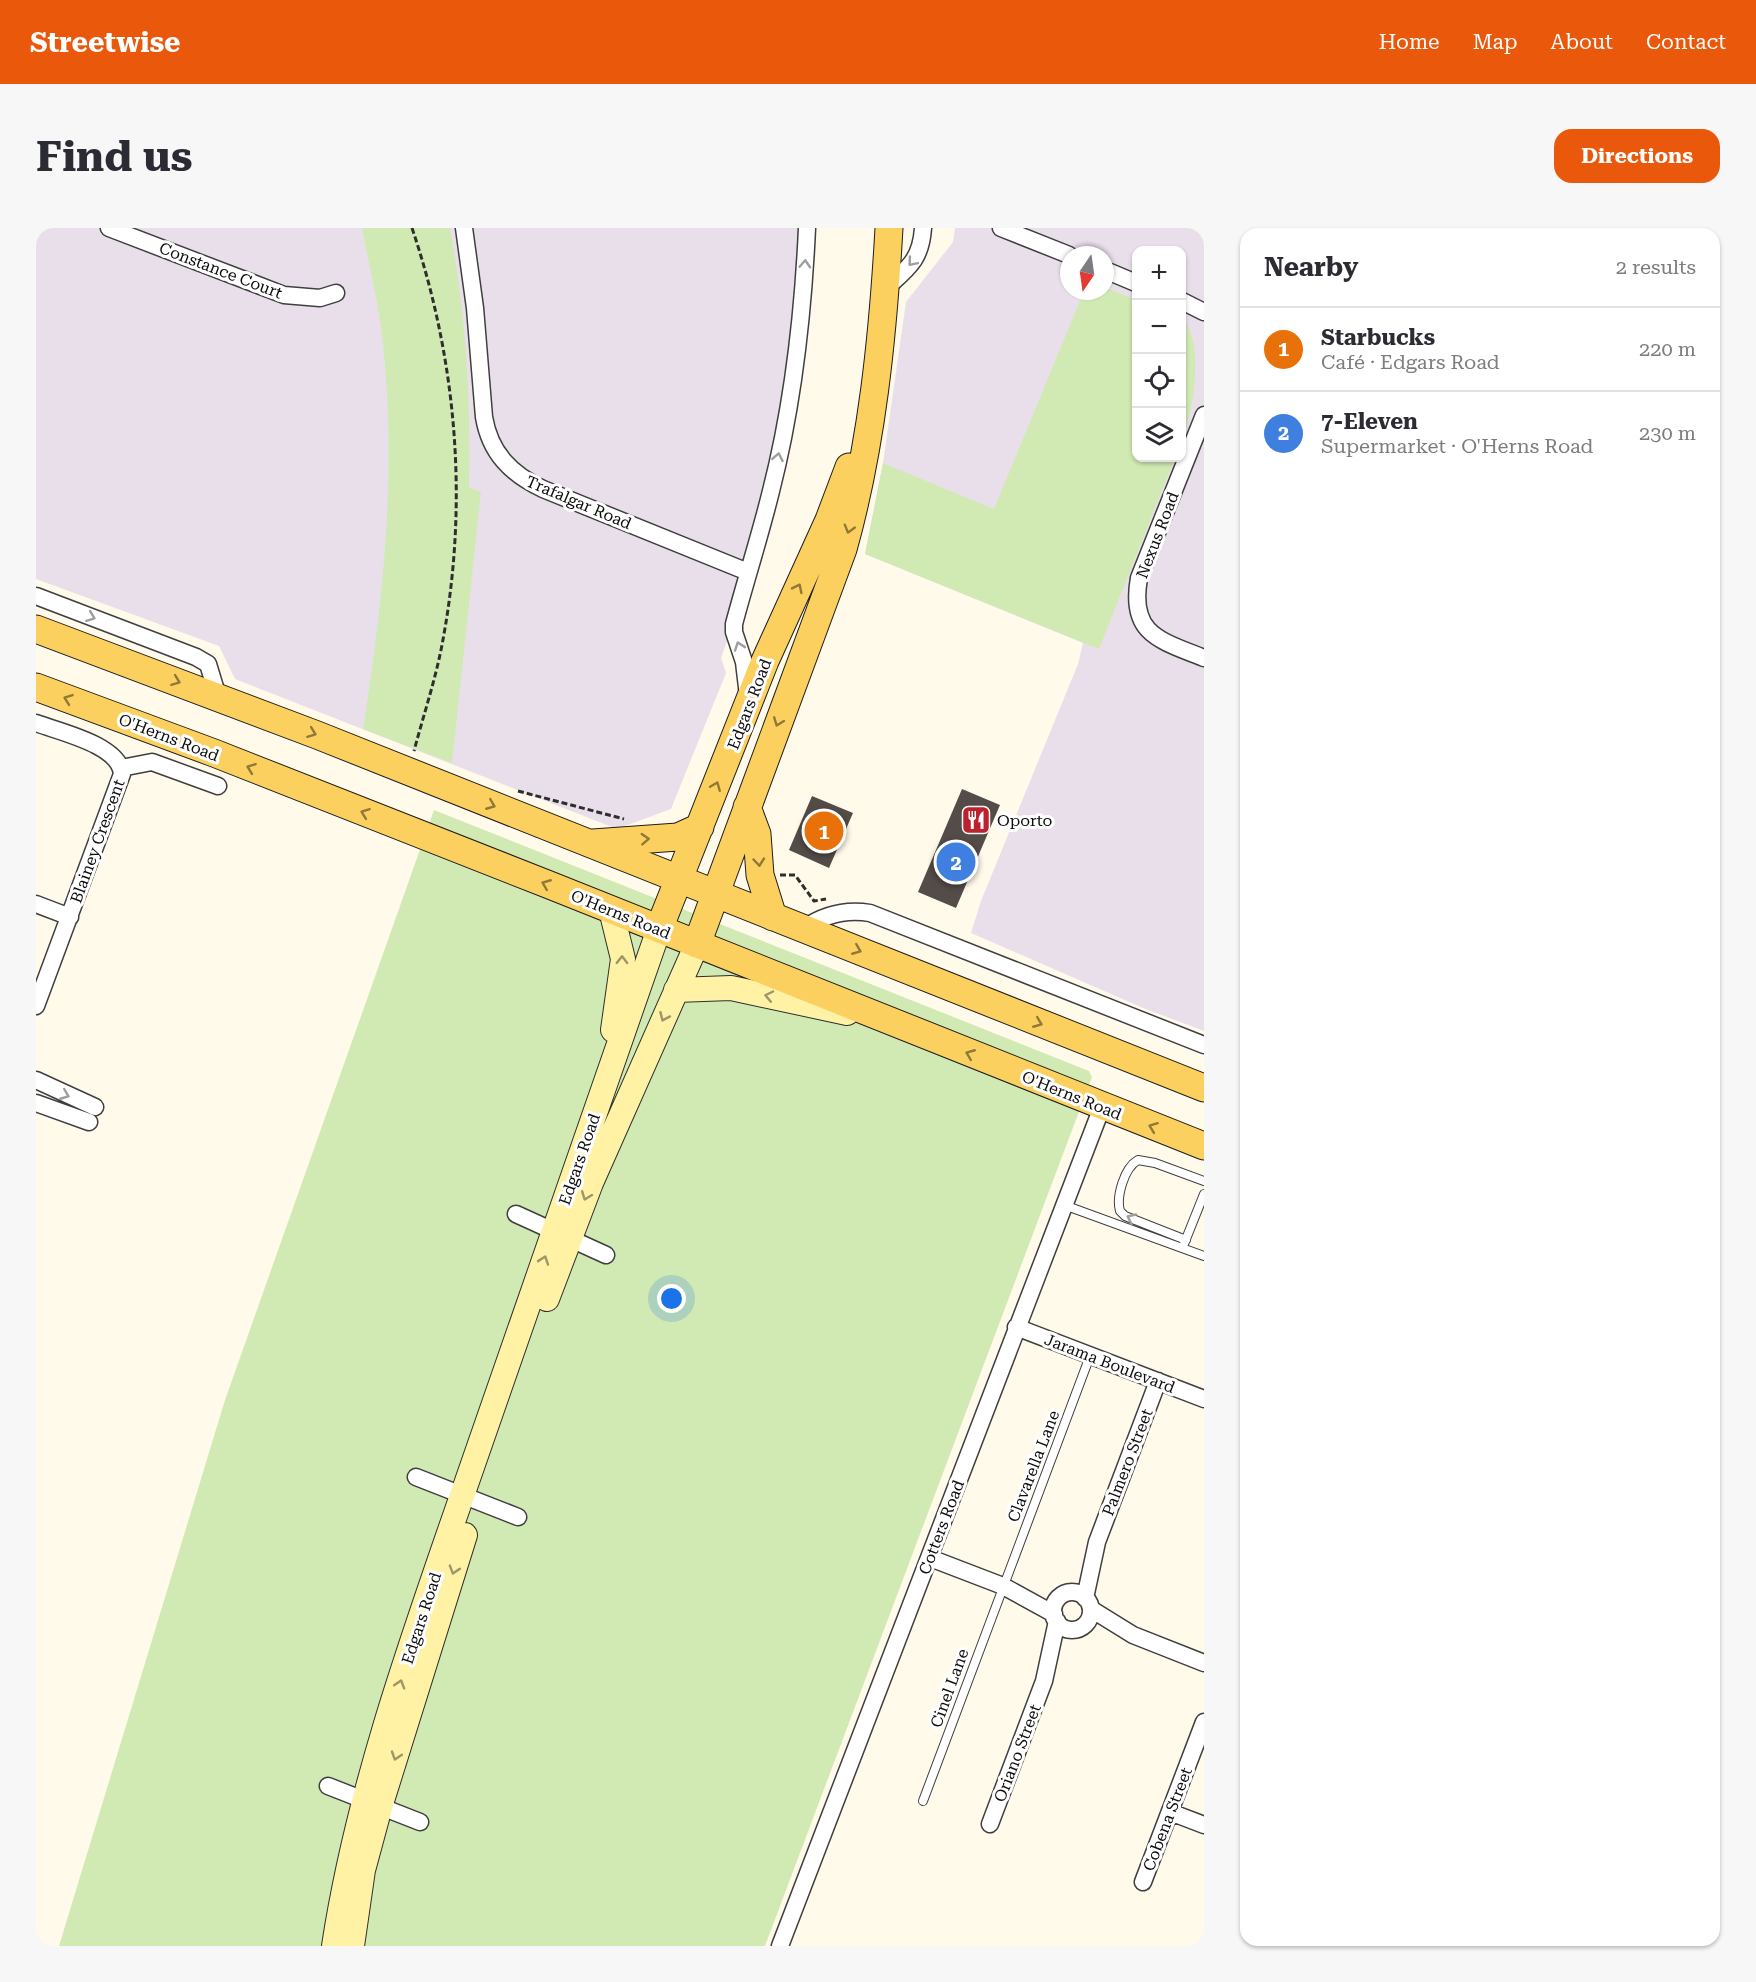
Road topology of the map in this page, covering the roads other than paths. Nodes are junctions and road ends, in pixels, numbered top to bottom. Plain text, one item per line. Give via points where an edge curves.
1 (109, 228) edge
2 (464, 228) edge
3 (807, 228) edge
4 (889, 228) edge
5 (923, 228) edge
6 (1001, 228) edge
7 (1060, 251) edge
8 (1114, 274) edge
9 (1132, 281) edge
10 (885, 289) junction
11 (336, 293) dead end
12 (1186, 303) edge
13 (1204, 312) edge
14 (873, 388) junction
15 (1204, 415) edge
16 (748, 572) junction
17 (36, 597) edge
18 (36, 629) edge
19 (1204, 658) edge
20 (36, 687) edge
21 (218, 697) junction
22 (749, 703) junction
23 (36, 723) edge
24 (121, 768) junction
25 (218, 786) dead end
26 (747, 807) junction
27 (700, 827) junction
28 (589, 844) junction
29 (679, 879) junction
30 (716, 894) junction
31 (36, 904) edge
32 (610, 910) junction
33 (70, 917) junction
34 (773, 917) junction
35 (659, 929) junction
36 (802, 929) junction
37 (697, 944) junction
38 (676, 990) junction
39 (36, 1006) edge
40 (888, 1021) junction
41 (1204, 1045) edge
42 (36, 1080) edge
43 (607, 1080) junction
44 (1204, 1088) edge
45 (36, 1103) edge
46 (1102, 1107) junction
47 (1204, 1146) edge
48 (1204, 1181) edge
49 (1204, 1194) edge
50 (1064, 1204) junction
51 (516, 1214) dead end
52 (562, 1234) junction
53 (1184, 1244) junction
54 (606, 1255) dead end
55 (1204, 1256) edge
56 (1016, 1327) junction
57 (1090, 1356) junction
58 (1158, 1382) junction
59 (1204, 1399) edge
60 (416, 1477) dead end
61 (469, 1498) junction
62 (518, 1517) dead end
63 (1097, 1542) junction
64 (930, 1558) junction
65 (1003, 1586) junction
66 (1063, 1595) junction
67 (1084, 1615) junction
68 (1055, 1617) junction
69 (1204, 1663) edge
70 (1044, 1681) junction
71 (1204, 1722) edge
72 (328, 1786) dead end
73 (922, 1801) dead end
74 (372, 1803) junction
75 (1170, 1812) junction
76 (420, 1822) dead end
77 (990, 1824) dead end
78 (1204, 1825) edge
79 (1143, 1882) dead end
80 (334, 1946) edge
81 (352, 1946) edge
82 (780, 1946) edge

1 - 11 street, Constance Court via 284,295 320,298
2 - 16 street, Trafalgar Road via 476,308 484,417 499,457 524,480 543,489
16 -> 3 street via 771,490 791,392
4 - 10 main road, Edgars Road
5 -> 10 street via 920,253
6 - 7 street
8 - 9 street
10 - 14 main road, Edgars Road
12 - 13 street
22 -> 14 main road, Edgars Road via 829,520
14 -> 26 main road, Edgars Road via 859,488 843,549
15 - 19 street, Nexus Road via 1139,578 1136,597 1136,610 1149,631
22 -> 16 street via 744,662 734,632
17 -> 21 street via 196,657 208,664
18 -> 21 main road
32 -> 20 main road, O'Herns Road
21 -> 28 main road
27 -> 22 main road, Edgars Road
23 - 24 street, Blainey Crescent via 109,752
24 - 25 street via 152,762
24 - 33 street, Blainey Crescent via 116,795
26 - 30 main road, Edgars Road
26 -> 34 main road via 757,834 760,875
28 -> 27 main road via 678,837
27 - 29 main road, Edgars Road
28 - 29 main road
29 - 30 main road
29 - 35 main road, Edgars Road
30 - 34 main road
30 - 37 main road, Edgars Road
31 - 33 street
32 - 35 main road, O'Herns Road
43 -> 32 main road via 623,959
33 - 39 street, Blainey Crescent
34 - 36 main road
35 - 37 main road, O'Herns Road
35 - 43 main road, Edgars Road
36 - 41 street via 818,919 847,912 870,913
36 -> 44 main road
37 - 38 main road, Edgars Road
37 - 40 main road, O'Herns Road
40 -> 38 main road via 731,988
38 -> 52 main road, Edgars Road via 591,1183
46 -> 40 main road, O'Herns Road
42 -> 45 street via 92,1114
43 - 52 main road, Edgars Road
47 -> 46 main road, O'Herns Road
46 - 50 street, Cotters Road
53 -> 48 lane via 1125,1216 1120,1211 1119,1194 1138,1160
49 - 53 lane
50 - 53 lane
50 - 56 street, Cotters Road
51 - 52 street
52 - 54 street
52 - 61 main road, Edgars Road
53 - 55 lane
56 - 57 street, Jarama Boulevard
56 - 64 street, Cotters Road
57 - 58 street, Jarama Boulevard
57 - 65 lane, Clavarella Lane
58 - 59 street, Jarama Boulevard
58 - 63 street, Palmero Street
60 - 61 street
61 - 62 street
61 - 74 main road, Edgars Road via 420,1617
63 - 66 street, Palmero Street
63 - 67 street, Palmero Street
64 - 65 street
64 - 82 street, Cotters Road
65 - 66 street
65 - 68 street
65 - 73 lane, Cinel Lane
66 - 67 street via 1074,1592
66 - 68 street, Palmero Street
67 - 68 street via 1065,1628
67 - 69 street
67 - 70 street, Oriano Street
68 - 70 street, Oriano Street
70 - 77 street, Oriano Street
71 - 75 street, Cobena Street
72 - 74 street
74 - 76 street
74 - 80 main road, Edgars Road via 343,1887
74 - 81 main road, Edgars Road
75 - 78 street
75 - 79 street, Cobena Street

